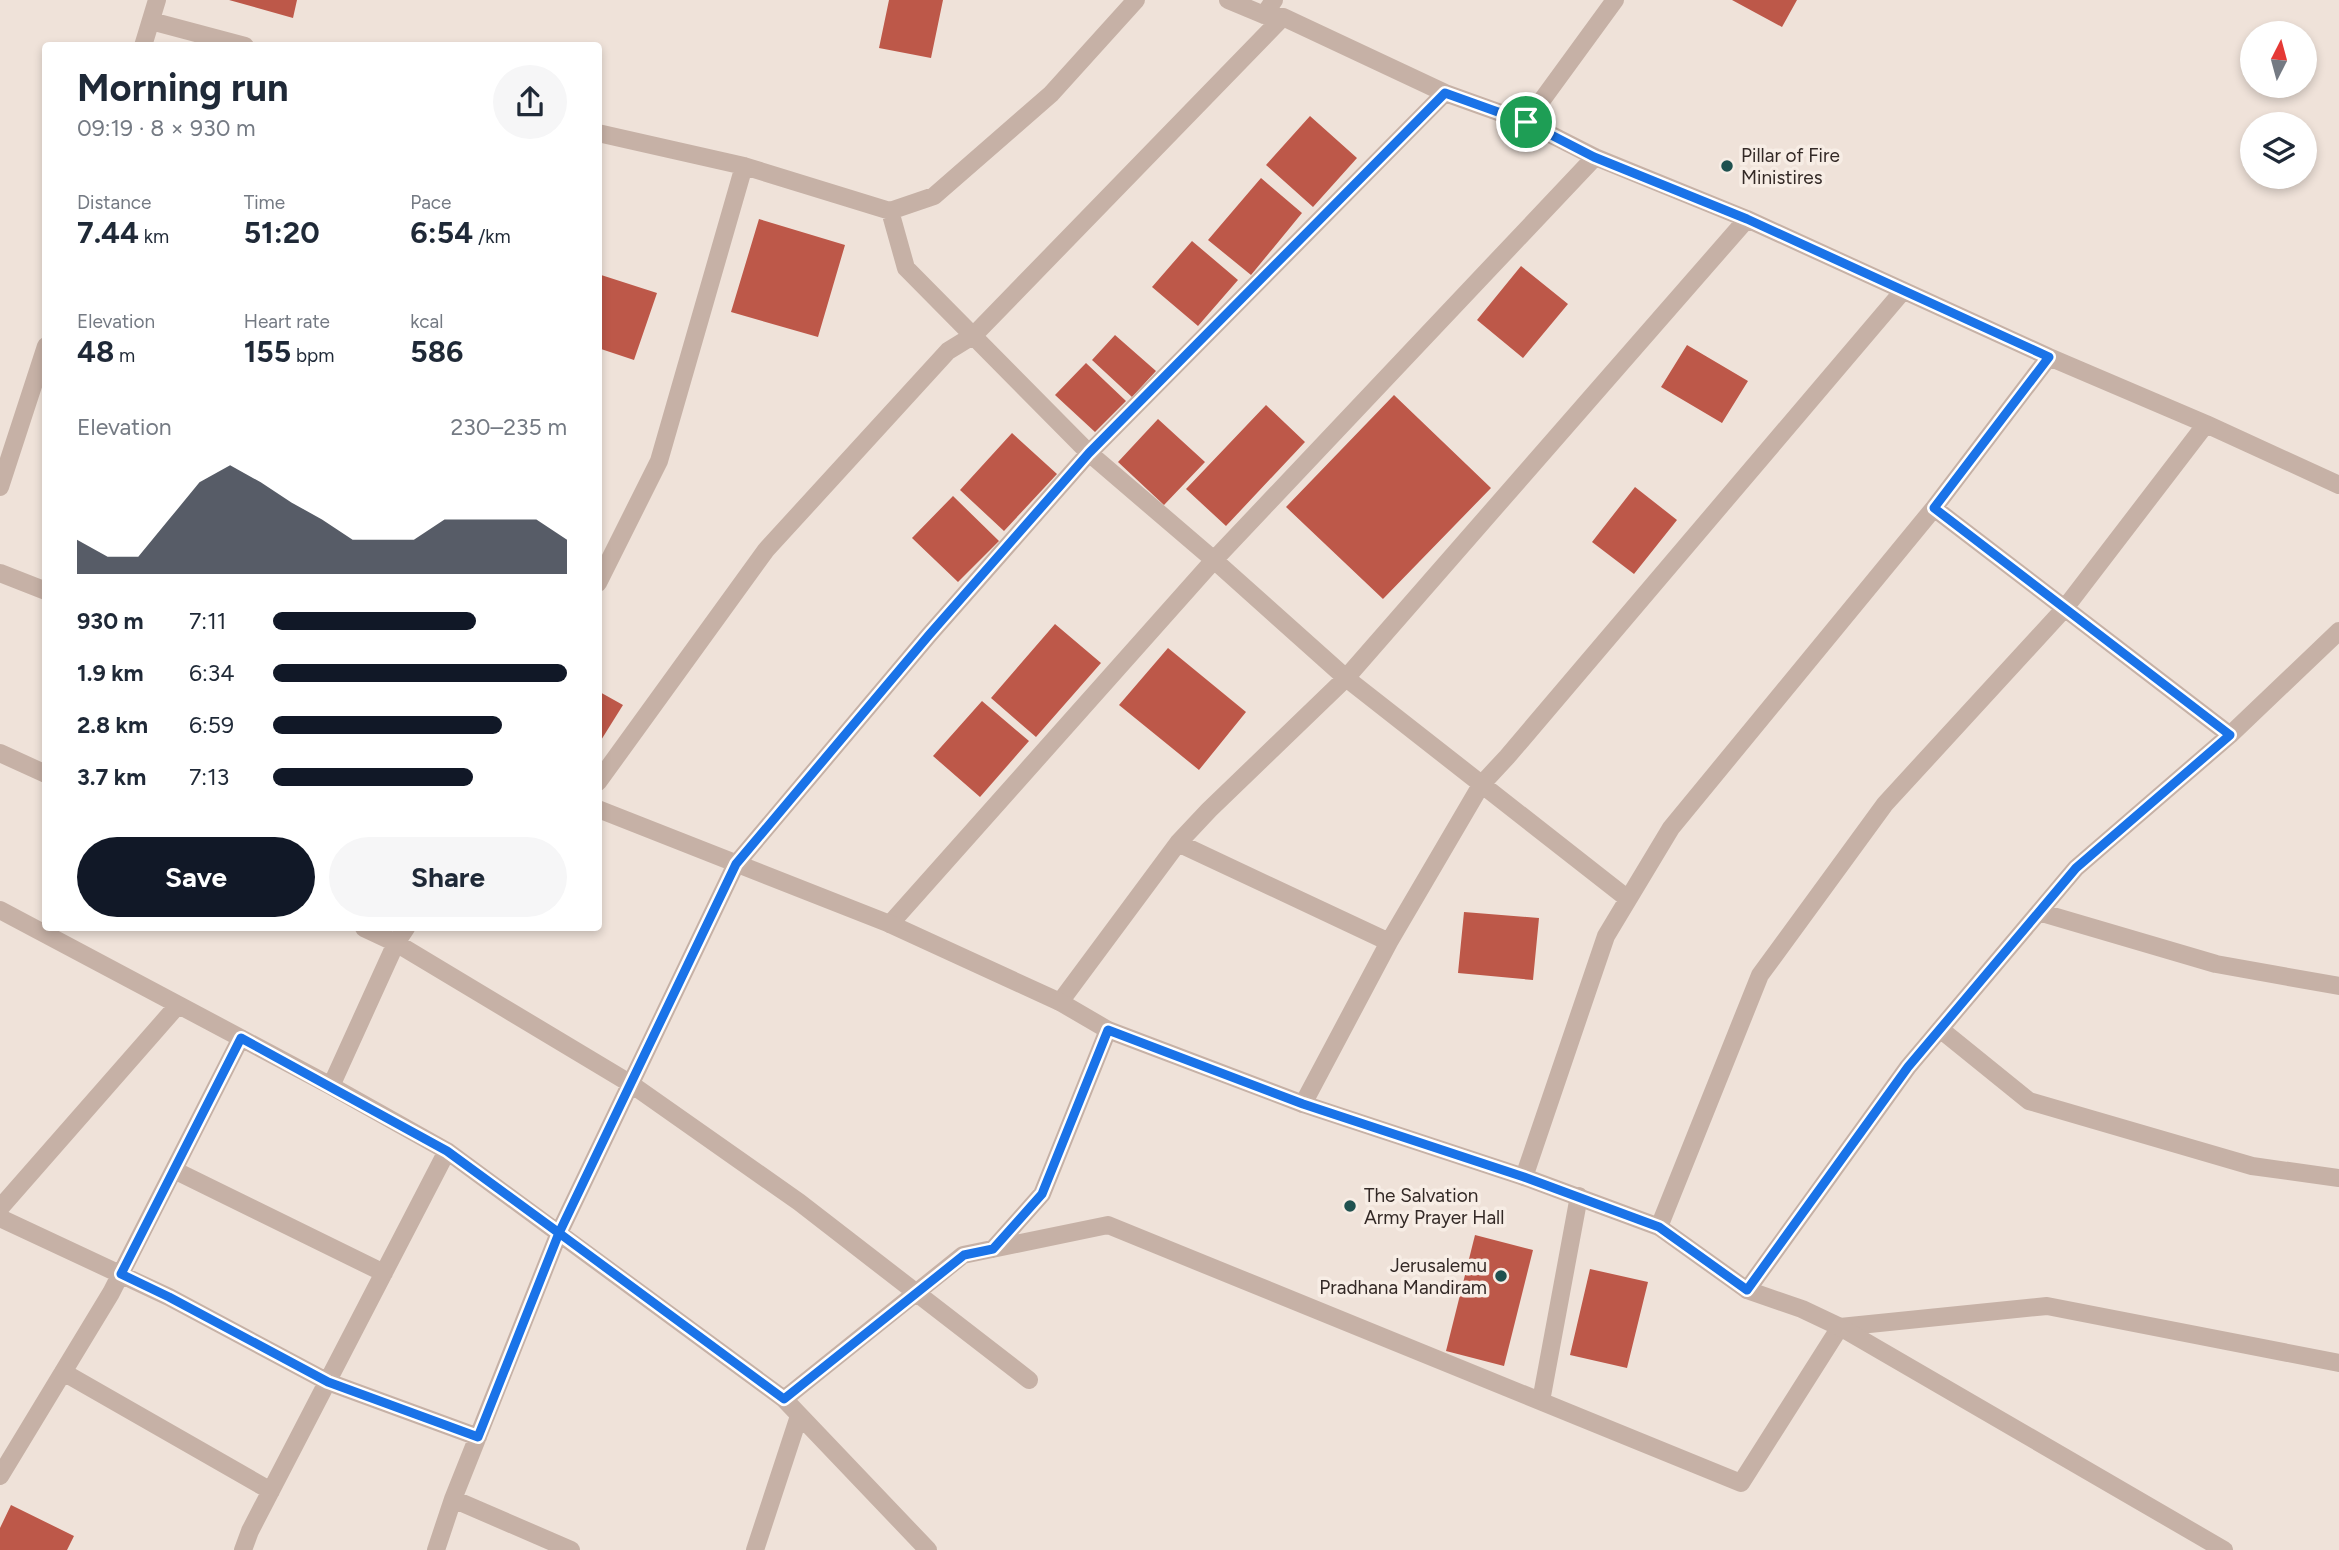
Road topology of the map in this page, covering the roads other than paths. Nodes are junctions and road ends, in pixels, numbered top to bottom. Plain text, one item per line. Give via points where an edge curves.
1 (157, 0) edge
2 (1136, 0) edge
3 (1228, 0) edge
4 (1615, 0) edge
5 (1269, 8) edge
6 (1283, 17) junction
7 (151, 20) junction
8 (144, 42) edge
9 (231, 42) edge
10 (1445, 93) junction
11 (1526, 122) junction
12 (602, 134) edge
13 (1594, 157) junction
14 (744, 166) junction
15 (890, 211) junction
16 (1747, 219) junction
17 (1903, 291) junction
18 (974, 335) junction
19 (2049, 357) junction
20 (42, 358) edge
21 (2206, 424) junction
22 (1089, 453) junction
23 (2339, 485) edge
24 (0, 487) edge
25 (1934, 508) junction
26 (1214, 560) junction
27 (0, 573) edge
28 (602, 575) edge
29 (42, 589) edge
30 (2066, 608) junction
31 (2339, 631) edge
32 (1346, 678) junction
33 (2230, 735) junction
34 (0, 753) edge
35 (42, 772) edge
36 (602, 776) edge
37 (1481, 785) junction
38 (602, 811) edge
39 (1178, 843) junction
40 (736, 864) junction
41 (1628, 900) junction
42 (0, 910) edge
43 (2039, 912) junction
44 (890, 924) junction
45 (370, 931) edge
46 (404, 931) edge
47 (1390, 942) junction
48 (396, 943) junction
49 (2339, 986) edge
50 (1059, 1002) junction
51 (178, 1005) junction
52 (1940, 1029) junction
53 (1108, 1030) junction
54 (241, 1038) junction
55 (631, 1084) junction
56 (331, 1086) junction
57 (1303, 1104) junction
58 (447, 1151) junction
59 (174, 1170) junction
60 (1524, 1177) junction
61 (2339, 1178) edge
62 (1579, 1196) junction
63 (0, 1208) edge
64 (0, 1218) edge
65 (1659, 1227) junction
66 (559, 1233) junction
67 (993, 1249) junction
68 (384, 1273) junction
69 (121, 1274) junction
70 (1747, 1290) junction
71 (916, 1293) junction
72 (1840, 1327) junction
73 (2339, 1363) edge
74 (63, 1373) junction
75 (1029, 1381) dead end
76 (328, 1382) junction
77 (784, 1399) junction
78 (1541, 1401) junction
79 (799, 1416) junction
80 (478, 1437) junction
81 (0, 1476) edge
82 (271, 1492) junction
83 (453, 1499) junction
84 (243, 1550) edge
85 (436, 1550) edge
86 (571, 1550) edge
87 (755, 1550) edge
88 (928, 1550) edge
89 (2224, 1550) edge

1 - 7 street
2 - 15 street via 1051,94 934,196
3 - 5 street
4 - 11 street
5 - 6 street
6 - 10 street
6 - 18 street
7 - 8 street
7 - 9 street
10 - 11 street
10 - 22 street
11 - 13 street
12 - 14 street
13 - 16 street
13 - 26 street
14 - 15 street
14 - 28 street via 659,461
15 - 18 street via 906,268
16 - 17 street
16 - 32 street
17 - 19 street
17 - 37 street
18 - 22 street
18 - 36 street via 948,351 766,550
19 - 21 street
19 - 25 street
20 - 24 street
21 - 23 street
21 - 30 street
22 - 26 street
22 - 40 street
25 - 30 street
25 - 41 street via 1671,828
26 - 32 street
26 - 44 street
27 - 29 street
30 - 33 street
30 - 65 street via 1885,804 1760,975
31 - 33 street
32 - 37 street
32 - 39 street
33 - 43 street via 2076,868
34 - 35 street
37 - 41 street
37 - 47 street
38 - 40 street
39 - 47 street
39 - 50 street
40 - 44 street
40 - 55 street
41 - 60 street via 1606,936
42 - 51 street
43 - 49 street via 2216,964
43 - 52 street
44 - 50 street
45 - 48 street
46 - 48 street
47 - 57 street
48 - 55 street
48 - 56 street
50 - 53 street
51 - 54 street
51 - 63 street
52 - 61 street via 2029,1101 2252,1166
52 - 70 street
53 - 57 street
53 - 67 street via 1042,1194
54 - 56 street
54 - 59 street
55 - 66 street
55 - 71 street via 799,1202
56 - 58 street
57 - 60 street
58 - 66 street
58 - 68 street
59 - 68 street
59 - 69 street
60 - 62 street
62 - 65 street
62 - 78 street
64 - 69 street
65 - 70 street
66 - 77 street
66 - 80 street
67 - 71 street via 964,1255
67 - 78 street via 1108,1225
68 - 76 street
69 - 74 street
69 - 76 street
70 - 72 street
71 - 75 street
71 - 77 street
72 - 73 street via 2047,1306
72 - 78 street via 1741,1483
72 - 89 street
74 - 81 street
74 - 82 street
76 - 80 street
76 - 82 street
77 - 79 street
79 - 87 street
79 - 88 street
80 - 83 street
82 - 84 street
83 - 85 street
83 - 86 street

